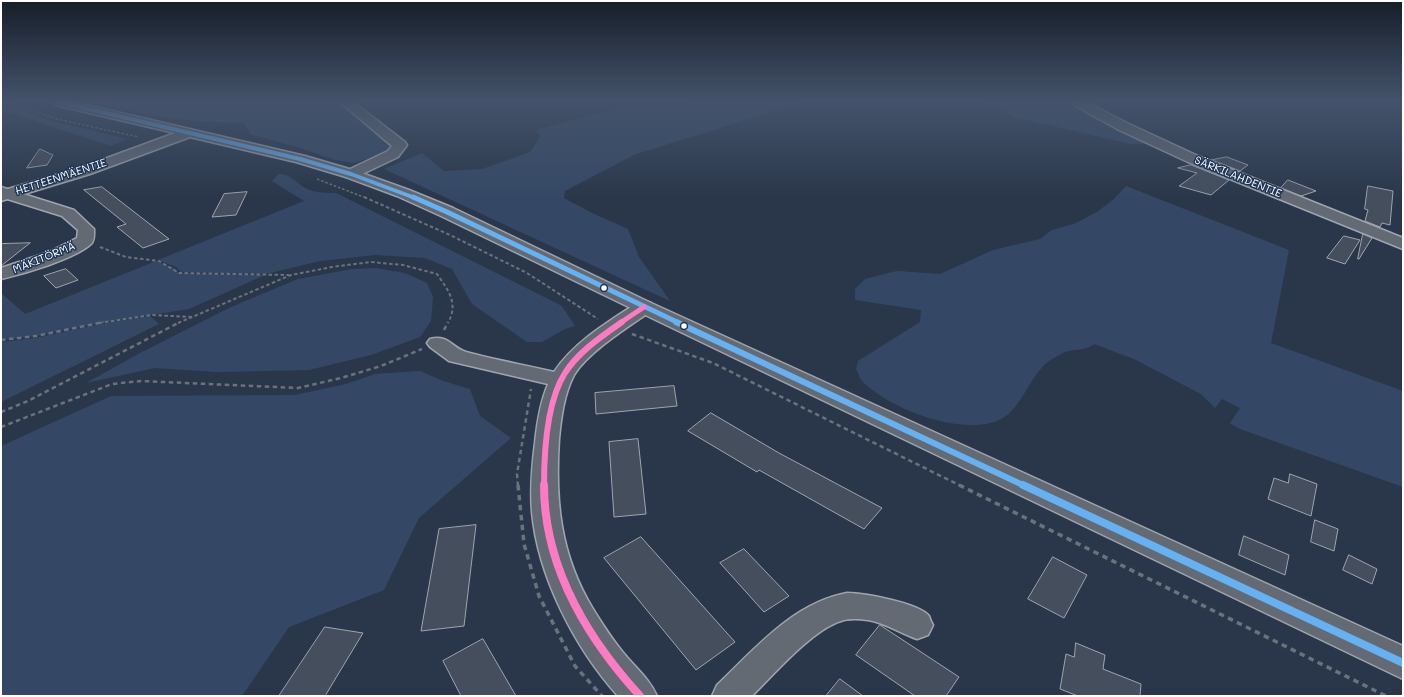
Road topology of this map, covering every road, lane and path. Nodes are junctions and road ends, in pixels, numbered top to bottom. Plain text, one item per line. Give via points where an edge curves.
1 (131, 135) edge
2 (186, 135) edge
3 (197, 135) edge
4 (387, 135) edge
5 (1140, 135) edge
6 (168, 141) junction
7 (351, 174) junction
8 (314, 178) dead end
9 (3, 194) edge
10 (1403, 244) edge
11 (74, 247) junction
12 (1, 274) edge
13 (291, 275) junction
14 (644, 307) junction
15 (193, 317) junction
16 (615, 328) junction
17 (1, 340) edge
18 (437, 343) junction
19 (561, 380) junction
20 (1, 412) edge
21 (1, 427) edge
22 (917, 625) dead end
23 (1403, 663) edge
24 (640, 696) edge
25 (729, 696) edge
26 (1386, 696) edge

1 - 6 path
2 - 6 street, HETTEENMÄENTIE
3 - 7 street
4 - 7 street via 400,145 393,154
5 - 10 street, SÄRKILAHDENTIE via 1193,159
6 - 9 street, HETTEENMÄENTIE via 85,171
7 - 14 street via 447,212
8 - 16 path via 446,233 528,274
9 - 11 street, MÄKITÖRMÄ via 68,212 86,229 85,240
11 - 12 street, MÄKITÖRMÄ
11 - 13 path via 89,245 111,250 126,257 158,260 169,264 178,273
13 - 15 path
13 - 18 path via 371,262 403,265 437,274 452,297 450,319
14 - 16 street
14 - 23 street
15 - 17 path via 151,315
15 - 20 path via 28,401
16 - 19 street via 576,361
16 - 26 path via 713,363
18 - 19 street via 457,356
18 - 21 path via 381,366 298,388 141,381 112,384
19 - 24 street via 548,425 544,462 547,522 557,562 573,602 595,640
22 - 25 street via 870,606 838,607 808,622

